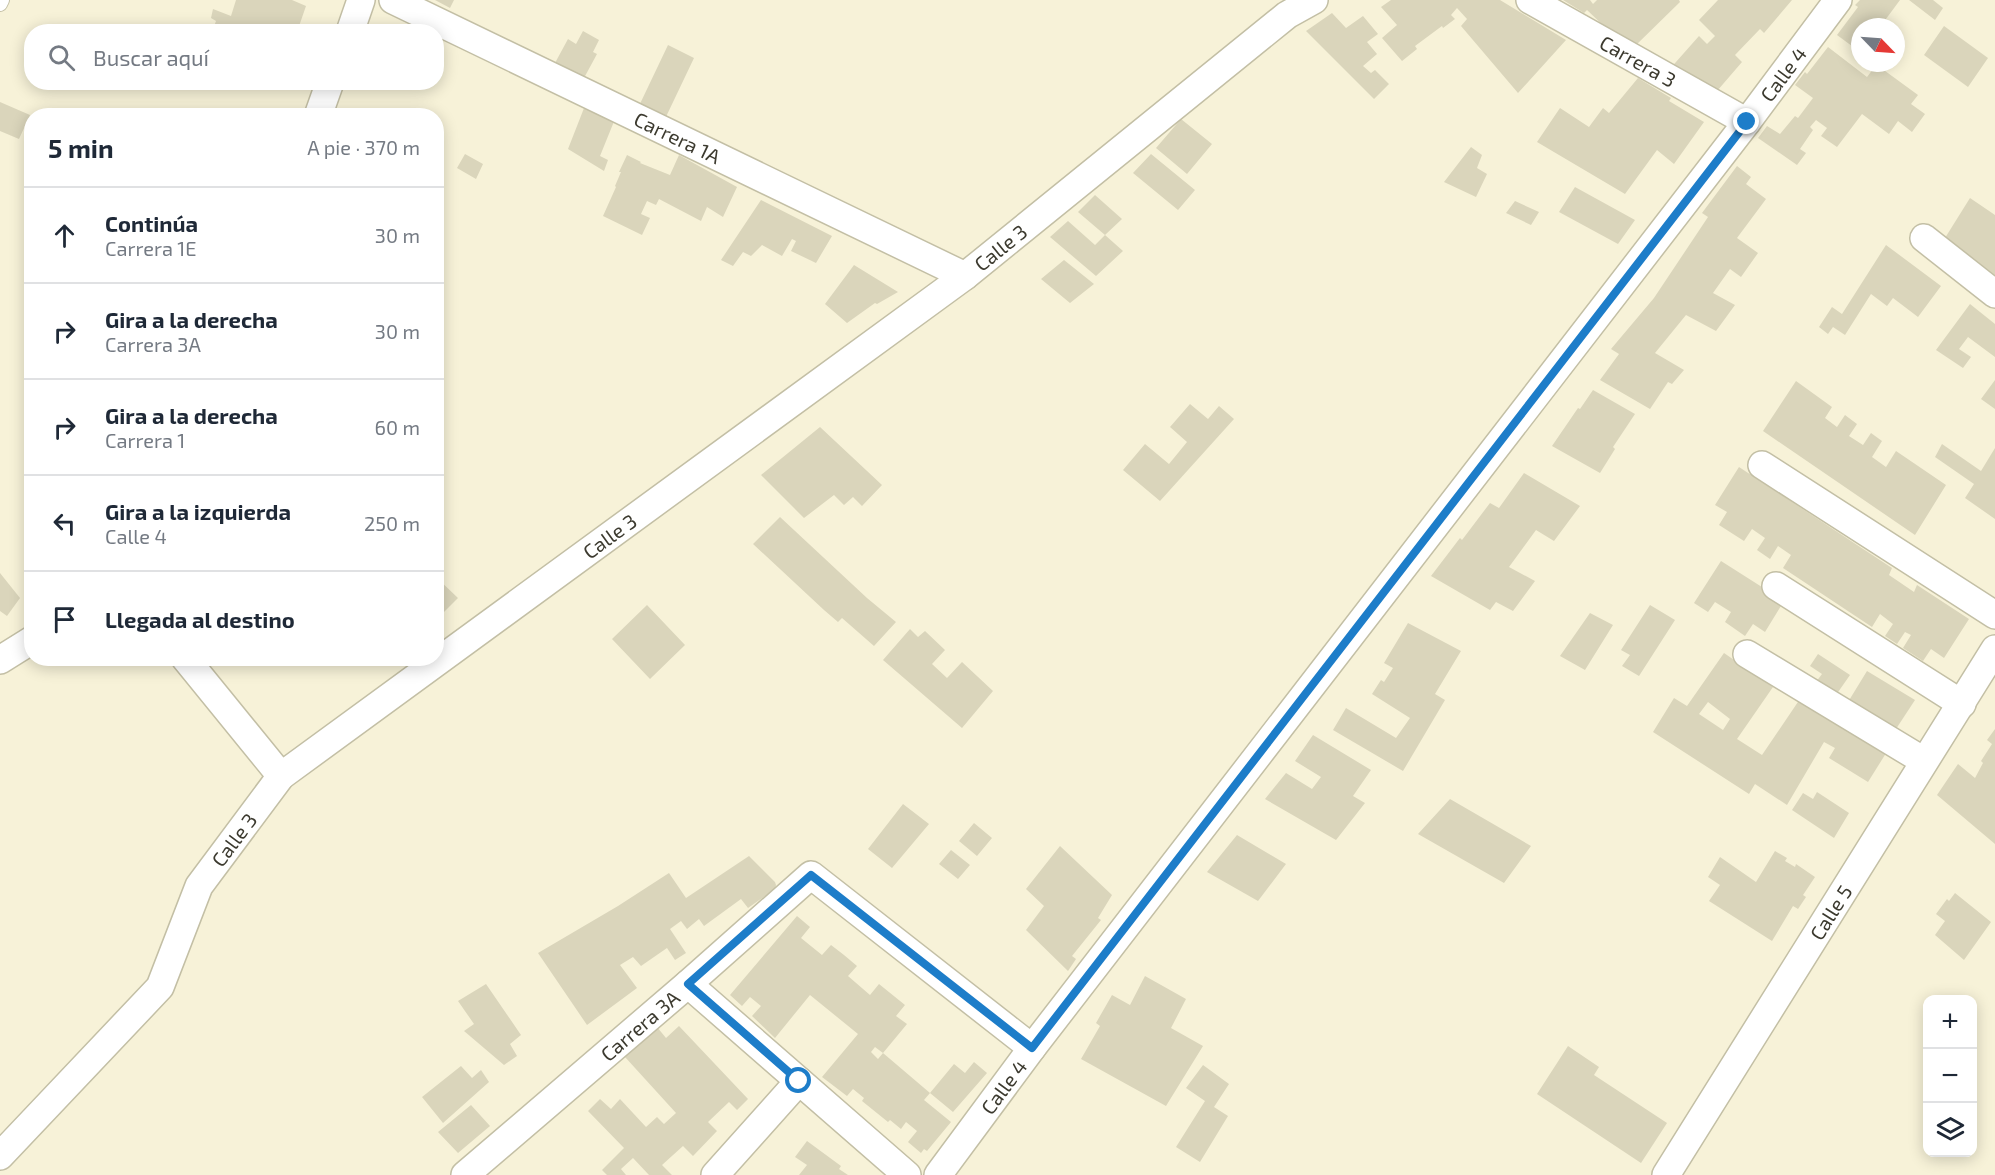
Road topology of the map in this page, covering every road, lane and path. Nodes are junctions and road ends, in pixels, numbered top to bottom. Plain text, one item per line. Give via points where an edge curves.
1 (362, 0) edge
2 (393, 0) edge
3 (1314, 0) edge
4 (1530, 0) edge
5 (1838, 0) edge
6 (353, 24) edge
7 (443, 24) edge
8 (444, 25) edge
9 (327, 90) edge
10 (321, 108) edge
11 (1747, 122) junction
12 (1924, 238) dead end
13 (965, 276) junction
14 (1995, 294) edge
15 (1762, 465) dead end
16 (1776, 586) dead end
17 (1995, 615) edge
18 (24, 645) edge
19 (1995, 650) edge
20 (1747, 654) dead end
21 (444, 657) edge
22 (0, 660) edge
23 (192, 666) edge
24 (431, 666) edge
25 (1962, 704) junction
26 (1924, 761) junction
27 (281, 776) junction
28 (688, 984) junction
29 (1032, 1048) junction
30 (799, 1081) junction
31 (4, 1143) edge
32 (465, 1175) edge
33 (715, 1175) edge
34 (907, 1175) edge
35 (938, 1175) edge
36 (1666, 1175) edge

1 - 6 street
2 - 7 street, Carrera 1A
3 - 13 street, Calle 3 via 1287,15
4 - 11 street, Carrera 3
5 - 11 street, Calle 4
8 - 13 street, Carrera 1A
9 - 10 street
11 - 29 street, Calle 4
12 - 14 street
13 - 21 street, Calle 3
15 - 17 street
16 - 25 street
18 - 22 street
19 - 25 street, Calle 5
20 - 26 street
23 - 27 street
24 - 27 street, Calle 3
25 - 26 street, Calle 5
26 - 36 street, Calle 5
27 - 31 street, Calle 3 via 199,886 160,987
28 - 29 street, Carrera 3A via 811,875
28 - 30 street
28 - 32 street, Carrera 3A
29 - 35 street, Calle 4
30 - 33 street
30 - 34 street

